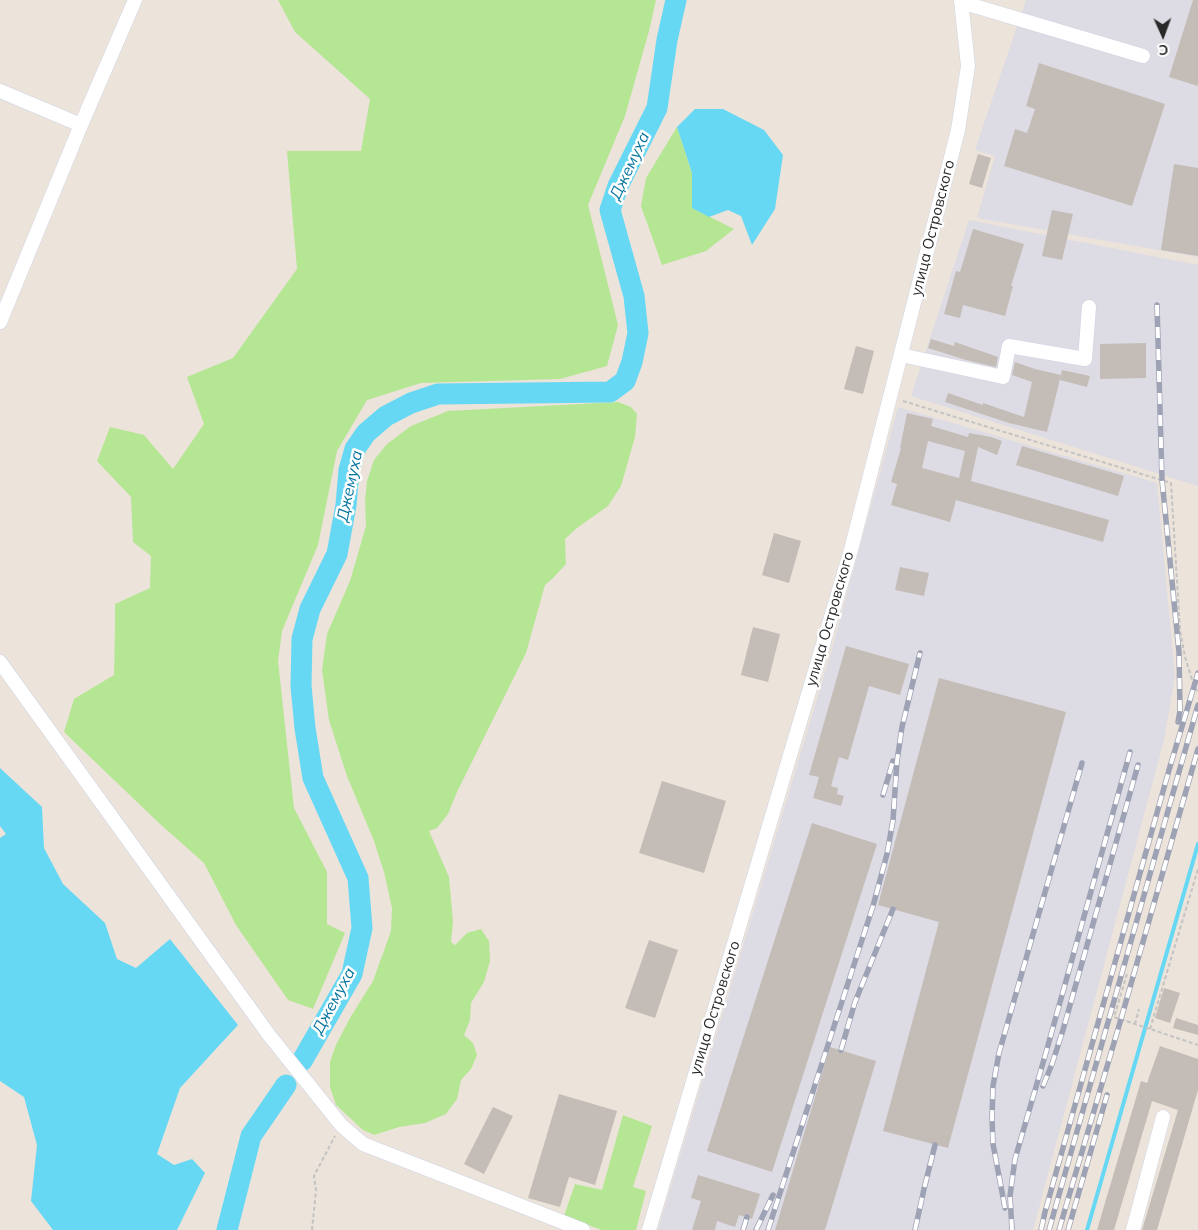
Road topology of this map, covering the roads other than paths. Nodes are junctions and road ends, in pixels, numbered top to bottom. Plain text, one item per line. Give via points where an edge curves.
1 (135, 0) edge
2 (961, 1) edge
3 (993, 6) edge
4 (1143, 56) dead end
5 (0, 91) edge
6 (81, 125) junction
7 (1088, 307) dead end
8 (0, 322) edge
9 (901, 355) junction
10 (0, 662) edge
11 (1163, 1117) dead end
12 (583, 1230) edge
13 (649, 1230) edge
14 (1133, 1230) edge

1 - 6 street
2 - 3 street
2 - 9 street, улица Островского via 968,66 958,130
3 - 4 street
5 - 6 street
6 - 8 street
7 - 9 street via 1085,359 1009,346 1003,377
9 - 13 street, улица Островского via 851,550
10 - 12 street via 269,1035 341,1125 363,1144
11 - 14 street

